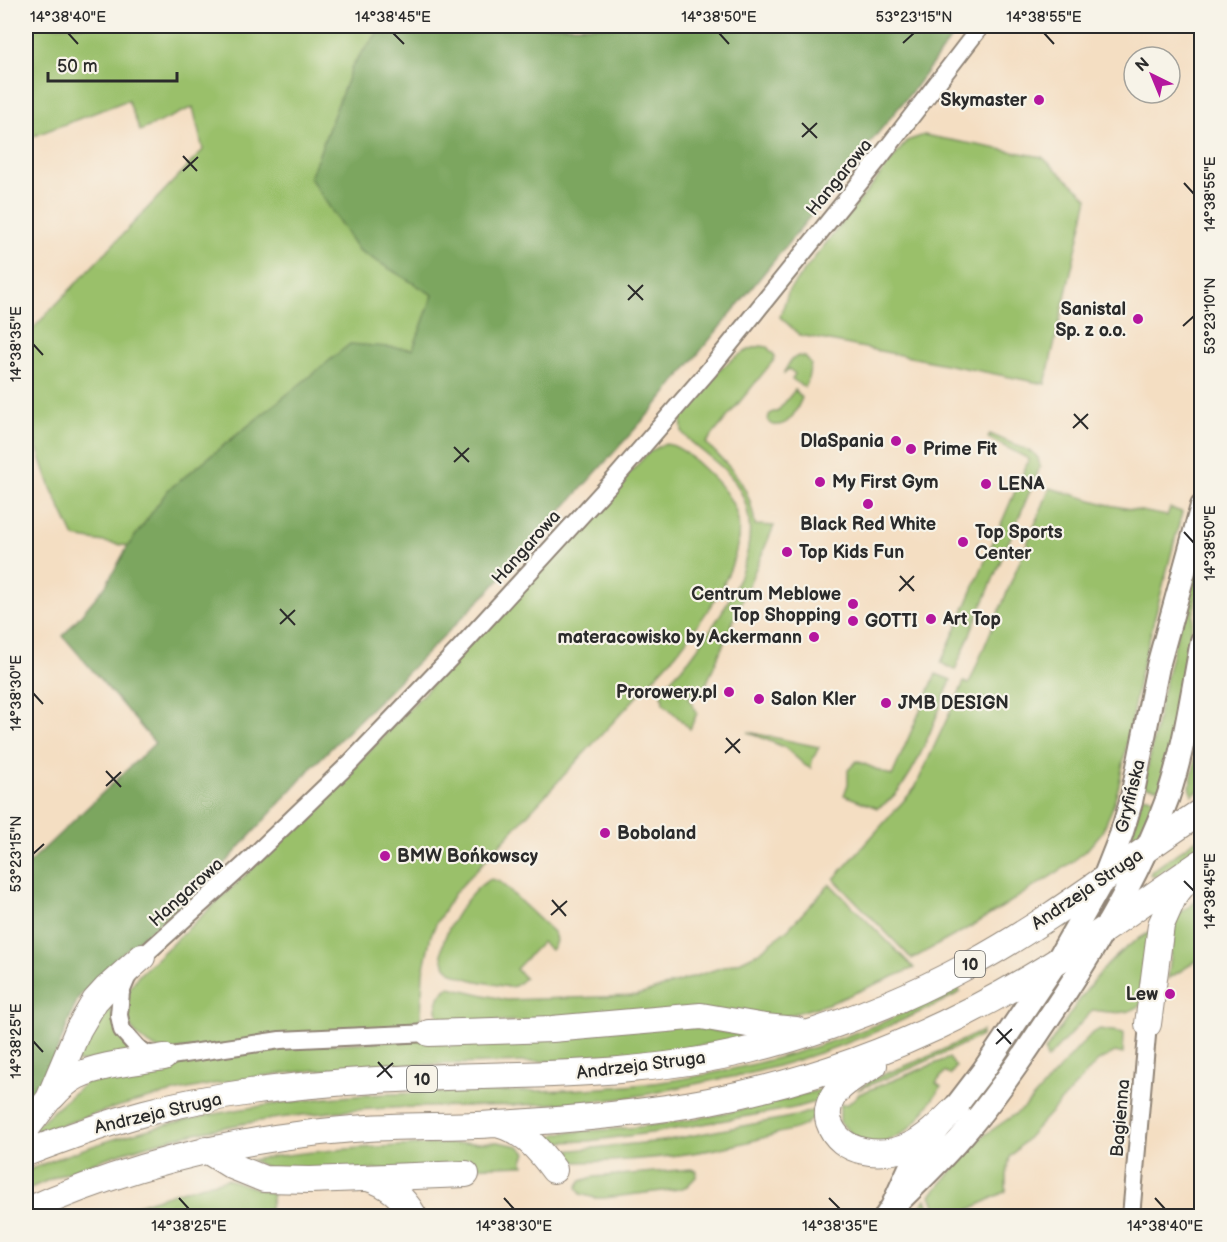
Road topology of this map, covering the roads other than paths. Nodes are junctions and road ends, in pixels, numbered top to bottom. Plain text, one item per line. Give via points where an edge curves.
1 (981, 26) edge
2 (1202, 506) edge
3 (1202, 641) edge
4 (1202, 811) edge
5 (1146, 849) junction
6 (1202, 863) edge
7 (1104, 878) junction
8 (1108, 926) junction
9 (142, 957) junction
10 (1057, 961) junction
11 (963, 1015) junction
12 (1148, 1024) joint
13 (824, 1028) junction
14 (429, 1033) joint
15 (164, 1057) junction
16 (49, 1099) junction
17 (956, 1108) junction
18 (496, 1124) junction
19 (26, 1129) edge
20 (206, 1150) junction
21 (26, 1153) edge
22 (554, 1170) dead end
23 (465, 1174) dead end
24 (365, 1177) junction
25 (26, 1211) edge
26 (889, 1212) edge
27 (414, 1216) edge
28 (1131, 1216) edge

1 - 9 street, Hangarowa via 709,370 611,483 349,764
2 - 7 street, Gryfińska via 1158,666 1131,802
3 - 5 street, Gryfińska via 1177,766
4 - 5 main road, Andrzeja Struga / 10
5 - 7 main road, Andrzeja Struga / 10
5 - 8 street, Gryfińska
6 - 8 main road, 10
6 - 12 main road via 1179,890 1163,920
7 - 10 street, Gryfińska
7 - 13 main road, Andrzeja Struga / 10 via 971,964 908,996
8 - 10 main road, 10
8 - 26 street, Gryfińska via 985,1108
9 - 15 street, Hangarowa via 121,992 122,1030 146,1053
9 - 16 main road via 105,989 91,1007
10 - 11 main road, 10
10 - 17 street, Gryfińska
11 - 17 main road via 849,1080 833,1096 828,1115 834,1132 844,1143 863,1151 882,1152 914,1144
11 - 18 main road, 10 via 851,1063 748,1093 649,1110
12 - 28 street, Bagienna
13 - 14 main road via 788,1030 701,1016 552,1029
13 - 21 main road, Andrzeja Struga / 10 via 750,1050 647,1068 364,1080 244,1094 148,1112
14 - 15 street via 280,1040
15 - 16 main road via 93,1070 65,1083
16 - 19 main road
17 - 26 street, Gryfińska via 911,1165
18 - 20 main road, 10 via 354,1128
18 - 22 main road via 524,1136
20 - 24 main road via 264,1179
20 - 25 main road, 10 via 155,1162
23 - 24 main road
24 - 27 main road via 392,1190

